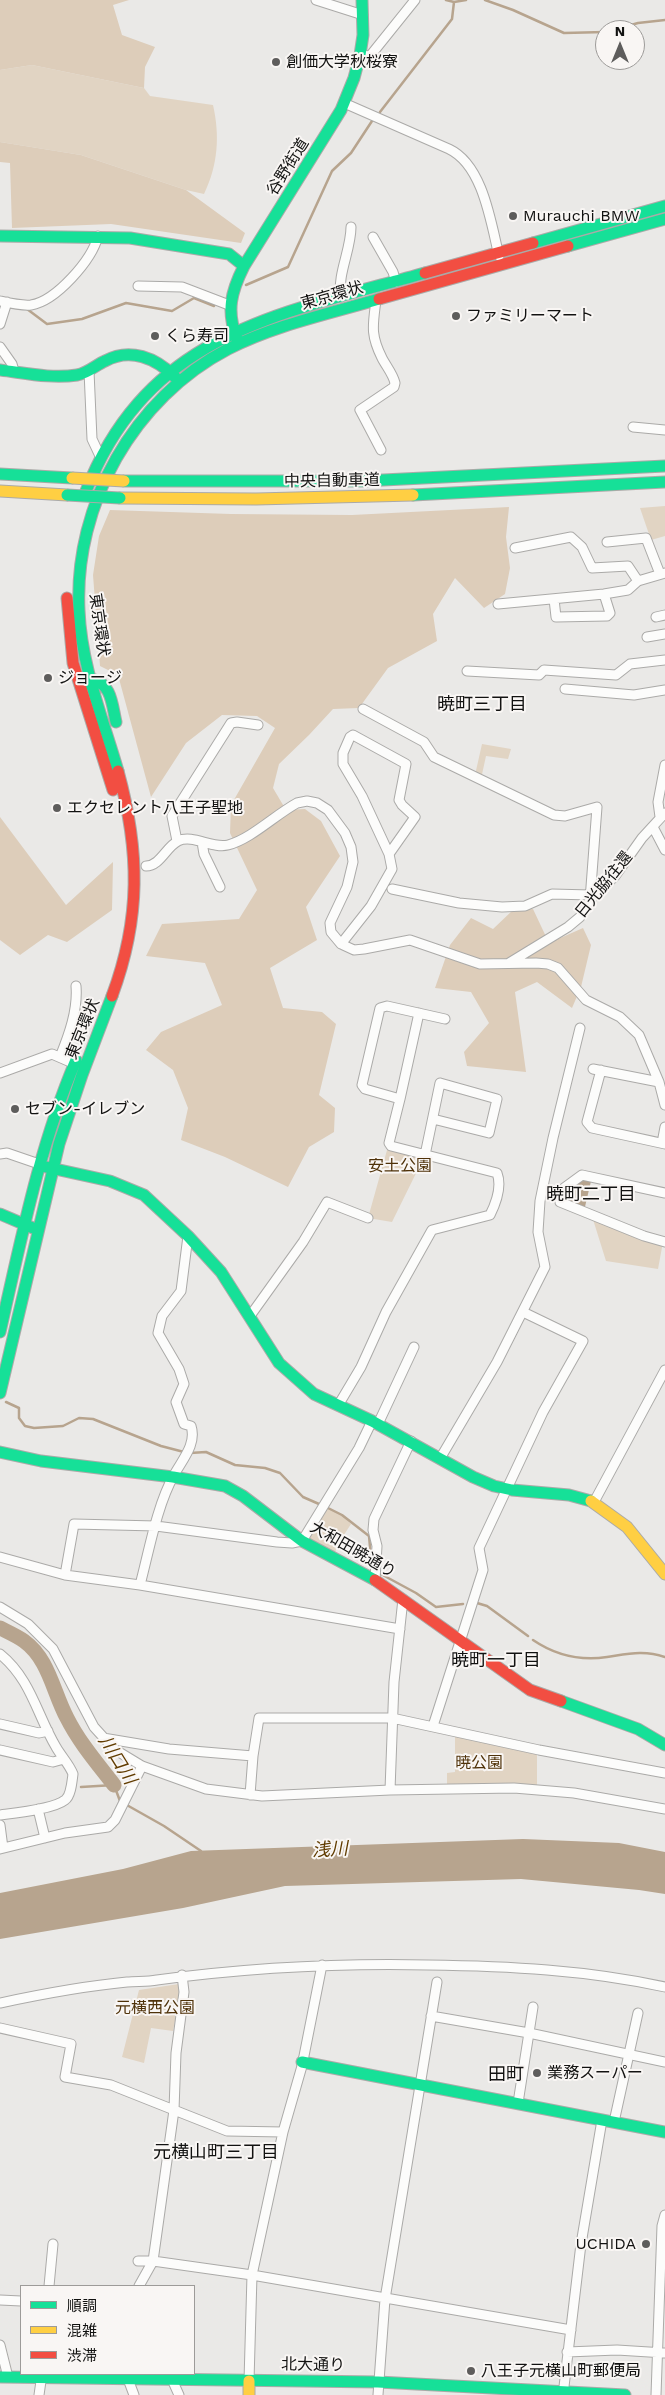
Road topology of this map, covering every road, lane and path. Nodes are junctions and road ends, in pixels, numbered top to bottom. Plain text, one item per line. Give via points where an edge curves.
1 (316, 0) edge
2 (362, 0) edge
3 (415, 0) edge
4 (363, 16) junction
5 (360, 55) junction
6 (344, 103) junction
7 (665, 206) edge
8 (665, 219) edge
9 (351, 227) dead end
10 (0, 236) edge
11 (98, 236) junction
12 (373, 237) dead end
13 (498, 253) junction
14 (502, 265) junction
15 (244, 266) junction
16 (396, 282) junction
17 (138, 286) dead end
18 (341, 297) junction
19 (376, 300) junction
20 (3, 302) edge
21 (229, 304) junction
22 (0, 324) edge
23 (234, 332) junction
24 (239, 344) junction
25 (0, 347) edge
26 (0, 370) edge
27 (89, 371) junction
28 (14, 372) junction
29 (171, 372) junction
30 (180, 383) junction
31 (633, 427) dead end
32 (665, 430) edge
33 (381, 450) dead end
34 (100, 456) junction
35 (665, 466) edge
36 (0, 474) edge
37 (665, 482) edge
38 (0, 491) edge
39 (81, 505) dead end
40 (607, 542) dead end
41 (516, 548) dead end
42 (662, 574) edge
43 (638, 581) junction
44 (67, 583) dead end
45 (604, 594) junction
46 (554, 599) junction
47 (498, 604) dead end
48 (665, 634) edge
49 (647, 636) dead end
50 (665, 660) edge
51 (467, 671) dead end
52 (91, 679) junction
53 (565, 689) dead end
54 (665, 690) edge
55 (81, 691) junction
56 (95, 692) junction
57 (110, 703) junction
58 (363, 709) dead end
59 (258, 725) dead end
60 (119, 732) dead end
61 (128, 762) dead end
62 (665, 765) edge
63 (139, 808) dead end
64 (662, 815) edge
65 (653, 827) junction
66 (177, 841) junction
67 (202, 842) junction
68 (145, 850) dead end
69 (665, 850) edge
70 (390, 854) junction
71 (146, 875) junction
72 (220, 887) dead end
73 (392, 889) dead end
74 (591, 898) junction
75 (134, 913) junction
76 (341, 944) junction
77 (503, 966) junction
78 (76, 986) dead end
79 (419, 1013) junction
80 (445, 1019) dead end
81 (580, 1028) dead end
82 (60, 1057) junction
83 (75, 1064) junction
84 (0, 1073) edge
85 (659, 1082) junction
86 (400, 1100) junction
87 (665, 1105) edge
88 (433, 1119) junction
89 (665, 1127) edge
90 (663, 1144) edge
91 (0, 1154) edge
92 (426, 1155) junction
93 (39, 1164) junction
94 (52, 1170) junction
95 (665, 1193) edge
96 (0, 1214) edge
97 (368, 1218) dead end
98 (24, 1225) junction
99 (38, 1230) junction
100 (188, 1236) junction
101 (665, 1242) edge
102 (524, 1312) junction
103 (250, 1316) junction
104 (0, 1332) edge
105 (414, 1347) dead end
106 (665, 1370) edge
107 (662, 1381) edge
108 (0, 1393) edge
109 (339, 1404) junction
110 (375, 1422) junction
111 (411, 1441) junction
112 (0, 1452) edge
113 (441, 1458) junction
114 (173, 1477) junction
115 (505, 1489) junction
116 (594, 1502) junction
117 (156, 1526) junction
118 (302, 1540) junction
119 (0, 1557) edge
120 (665, 1574) edge
121 (65, 1575) junction
122 (376, 1575) junction
123 (140, 1585) junction
124 (403, 1599) junction
125 (0, 1607) edge
126 (400, 1629) junction
127 (460, 1642) junction
128 (0, 1654) edge
129 (392, 1718) junction
130 (0, 1724) edge
131 (433, 1726) junction
132 (48, 1731) junction
133 (102, 1738) junction
134 (665, 1745) edge
135 (0, 1750) edge
136 (253, 1756) junction
137 (64, 1759) junction
138 (142, 1767) junction
139 (665, 1773) edge
140 (390, 1790) junction
141 (250, 1796) junction
142 (38, 1809) junction
143 (665, 1809) edge
144 (0, 1815) edge
145 (0, 1825) edge
146 (45, 1838) junction
147 (1, 1848) edge
148 (322, 1965) junction
149 (182, 1976) junction
150 (437, 1982) dead end
151 (665, 1987) edge
152 (0, 2002) edge
153 (533, 2007) dead end
154 (638, 2013) dead end
155 (431, 2016) junction
156 (0, 2028) edge
157 (529, 2033) junction
158 (628, 2054) junction
159 (302, 2062) junction
160 (665, 2062) edge
161 (420, 2086) junction
162 (518, 2103) junction
163 (174, 2110) junction
164 (608, 2121) junction
165 (283, 2132) junction
166 (665, 2132) edge
167 (665, 2215) edge
168 (53, 2244) dead end
169 (138, 2261) dead end
170 (153, 2261) junction
171 (252, 2275) junction
172 (49, 2285) edge
173 (140, 2285) edge
174 (385, 2299) junction
175 (0, 2300) edge
176 (20, 2301) edge
177 (571, 2330) junction
178 (0, 2345) edge
179 (568, 2352) junction
180 (661, 2353) edge
181 (42, 2376) edge
182 (4, 2377) edge
183 (171, 2377) edge
184 (128, 2379) junction
185 (249, 2381) junction
186 (378, 2382) junction
187 (563, 2393) edge
188 (39, 2395) edge
189 (134, 2395) edge
190 (179, 2395) edge
191 (249, 2395) edge
192 (378, 2395) edge
193 (625, 2395) edge
194 (656, 2395) edge

1 - 4 street
2 - 4 main road, 谷野街道
3 - 5 street via 370,56
4 - 5 main road, 谷野街道
5 - 6 main road, 谷野街道
6 - 13 street via 464,158 477,179
6 - 15 main road, 谷野街道
7 - 13 main road, 東京環状
8 - 14 main road, 東京環状
9 - 18 street via 340,286
10 - 11 main road
11 - 15 main road via 229,254
11 - 20 street via 95,248 83,266 54,294 30,305
12 - 16 street
13 - 14 street
13 - 16 main road, 東京環状
14 - 19 main road, 東京環状
15 - 21 main road, 谷野街道
16 - 18 main road, 東京環状
17 - 21 street via 182,287
18 - 23 main road, 東京環状
19 - 24 main road, 東京環状 via 295,323
19 - 33 street via 371,322 381,357 395,383 394,387 360,410
20 - 22 street
21 - 23 main road, 谷野街道
23 - 24 main road, 谷野街道
23 - 29 main road, 東京環状 via 202,349
24 - 30 main road, 東京環状
25 - 28 street
26 - 28 main road
27 - 28 main road via 67,376
27 - 29 main road via 107,359 126,353 153,361
27 - 34 street via 92,439
29 - 30 main road
29 - 34 main road, 東京環状 via 132,409
30 - 52 main road, 東京環状 via 149,412 119,450 88,519 80,557 78,595 81,632
31 - 32 street
34 - 39 main road, 東京環状
35 - 36 main road, 中央自動車道, bridge via 363,481 124,480
37 - 38 main road, 中央自動車道, bridge via 363,498 222,500
40 - 42 street via 646,538
41 - 43 street via 571,537 582,547 592,568 628,566
42 - 43 street
43 - 45 street via 628,590
44 - 55 main road, 東京環状 via 70,644
45 - 46 street
45 - 46 street via 610,613 607,616 556,617
46 - 47 street
48 - 49 street
50 - 51 street via 630,664 616,675 544,670 539,675
52 - 55 main road
52 - 56 main road, 東京環状
52 - 57 main road via 105,683
53 - 54 street via 634,695
55 - 56 main road
55 - 83 main road, 東京環状 via 118,807 125,883 122,922 114,960
56 - 57 main road via 104,694
56 - 75 main road, 東京環状 via 132,824 136,866
57 - 60 main road
58 - 74 street via 424,742 434,757 554,815 565,816 598,806
59 - 66 street via 231,724 172,816
61 - 63 main road
62 - 64 street via 658,802
64 - 65 street, 日光脇往還
65 - 69 street
65 - 74 street, 日光脇往還 via 615,876
66 - 67 street
66 - 71 street
67 - 72 street via 204,854
67 - 76 street via 225,846 240,840 297,803 317,803 328,810 345,833 353,854 347,887 330,923
68 - 71 main road
70 - 70 street via 343,764 342,753 353,736 406,764 399,800 415,816
70 - 76 street via 392,868 389,875 371,906
71 - 75 main road
73 - 74 street via 460,903 502,907 525,906 552,894
74 - 77 street, 日光脇往還 via 580,917 568,927
75 - 94 main road, 東京環状 via 118,982 81,1078
76 - 77 street via 354,950 364,950 410,940 480,964
77 - 85 street via 548,964 558,968 586,1003 620,1016 639,1035
78 - 82 street via 72,1021
79 - 80 street
79 - 86 street
79 - 86 street via 387,1006 380,1008 362,1085 365,1089
81 - 102 street via 540,1201 538,1232 545,1267
82 - 83 street
82 - 84 street via 52,1054
83 - 93 main road, 東京環状 via 58,1102
85 - 87 street
85 - 90 street via 597,1070 587,1122 592,1128 604,1132
86 - 92 street via 389,1143
88 - 88 street via 489,1133 497,1099 440,1084
88 - 92 street
89 - 90 street
91 - 93 street via 7,1153
92 - 109 street via 497,1173 496,1203 490,1215 432,1230
93 - 94 main road
93 - 98 main road, 東京環状
94 - 99 main road, 東京環状
94 - 100 main road via 136,1190
95 - 101 street via 582,1175 560,1190 559,1196 560,1202
96 - 98 main road
97 - 103 street via 327,1202 303,1242
98 - 99 main road
98 - 104 main road, 東京環状
99 - 108 main road, 東京環状
100 - 103 main road via 221,1272
100 - 114 street via 181,1291 162,1316 158,1333 179,1369 184,1384 177,1396 177,1406 184,1424 191,1426 192,1430 189,1450
102 - 113 street
102 - 115 street via 582,1341
103 - 109 main road via 279,1363 292,1376 314,1394
105 - 110 street
106 - 107 street
107 - 116 street
109 - 110 main road
110 - 111 main road
110 - 118 street
111 - 113 main road
111 - 122 street via 374,1519
112 - 114 main road, 大和田暁通り via 41,1461
113 - 115 main road via 473,1477
114 - 117 street
114 - 118 main road, 大和田暁通り via 225,1486
115 - 116 main road via 569,1495
115 - 127 street via 479,1548 483,1570
116 - 120 main road via 627,1527
117 - 118 street via 277,1542
117 - 121 street via 74,1524
117 - 123 street
118 - 122 main road, 大和田暁通り
119 - 121 street
121 - 123 street
122 - 124 main road, 大和田暁通り
123 - 126 street
124 - 126 street
124 - 127 main road, 大和田暁通り
125 - 133 street via 28,1624 53,1649
126 - 129 street
127 - 131 street
127 - 134 main road, 大和田暁通り via 530,1690 638,1729
128 - 132 street via 26,1682
129 - 131 street
129 - 136 street via 259,1718
129 - 140 street
130 - 132 street via 39,1733
131 - 139 street
132 - 137 street
133 - 136 street
133 - 138 street
135 - 137 street via 53,1762
136 - 141 street
137 - 142 street via 73,1774 68,1797 64,1802
138 - 141 street via 206,1789
138 - 146 street via 111,1825
140 - 141 street
140 - 143 street via 469,1787 558,1791
142 - 144 street
142 - 146 street
145 - 147 street
146 - 147 street
148 - 149 street
148 - 151 street via 520,1967 614,1977
148 - 159 street
149 - 152 street
149 - 163 street via 184,1992 176,2053
150 - 155 street
153 - 157 street
154 - 158 street
155 - 157 street
155 - 161 street
156 - 163 street via 71,2044 65,2077 111,2085
157 - 158 street
157 - 162 street
158 - 160 street
158 - 164 street
159 - 161 main road
159 - 165 street
161 - 162 main road
161 - 174 street
162 - 164 main road
163 - 165 street via 227,2131
163 - 170 street
164 - 166 main road
164 - 177 street via 580,2244
165 - 171 street
167 - 180 street via 662,2226
168 - 172 street
169 - 170 street
170 - 171 street
170 - 173 street
171 - 174 street
171 - 185 street
174 - 177 street
174 - 186 street
175 - 176 street
177 - 179 street
178 - 182 street
179 - 180 street via 617,2350
179 - 187 street
180 - 194 street
181 - 182 main road, 北大通り
181 - 184 main road, 北大通り
181 - 188 street
183 - 184 main road, 北大通り
183 - 185 main road, 北大通り
183 - 190 street
184 - 189 street
185 - 186 main road, 北大通り
185 - 191 main road
186 - 187 main road, 北大通り
186 - 192 street
187 - 193 main road, 北大通り

